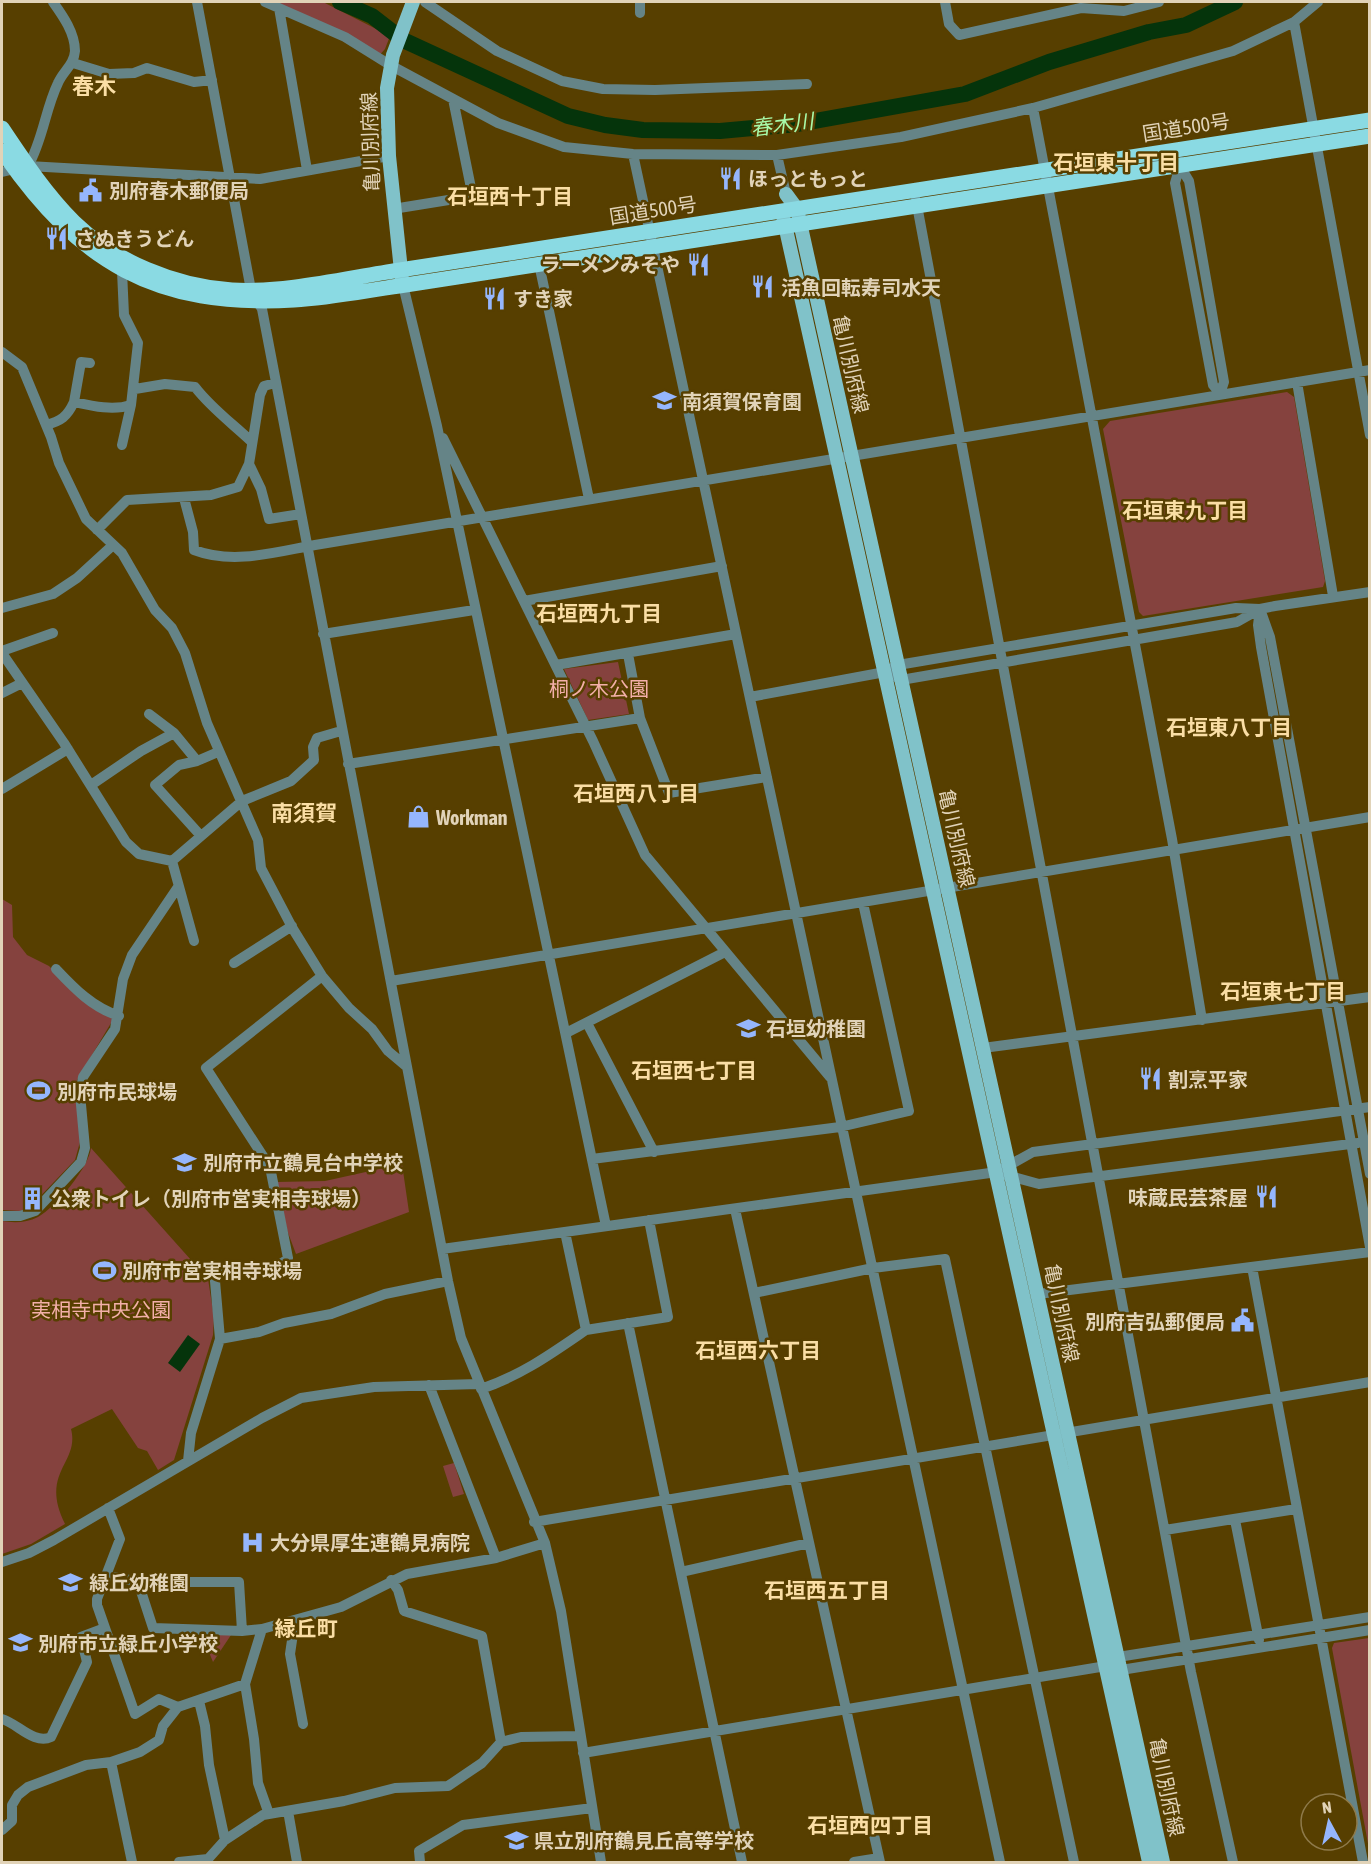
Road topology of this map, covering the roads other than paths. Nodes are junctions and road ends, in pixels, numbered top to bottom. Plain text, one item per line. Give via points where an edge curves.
1 (53, 2) edge
2 (197, 2) edge
3 (265, 2) edge
4 (413, 2) edge
5 (425, 2) edge
6 (640, 2) edge
7 (945, 2) edge
8 (1159, 2) edge
9 (1318, 2) edge
10 (279, 8) junction
11 (640, 13) dead end
12 (1294, 22) junction
13 (391, 60) junction
14 (73, 63) junction
15 (212, 80) junction
16 (807, 84) dead end
17 (453, 99) junction
18 (1033, 108) junction
19 (1370, 120) edge
20 (2, 128) edge
21 (1317, 136) junction
22 (1370, 136) edge
23 (1198, 146) junction
24 (2, 151) edge
25 (633, 154) junction
26 (777, 155) junction
27 (389, 156) junction
28 (1134, 157) junction
29 (1179, 165) junction
30 (15, 169) edge
31 (307, 170) junction
32 (1046, 177) junction
33 (230, 179) junction
34 (786, 194) joint
35 (915, 198) junction
36 (393, 209) junction
37 (791, 217) junction
38 (651, 239) junction
39 (539, 264) junction
40 (122, 271) junction
41 (402, 278) junction
42 (254, 295) junction
43 (2, 352) edge
44 (90, 363) dead end
45 (1364, 370) edge
46 (1297, 382) junction
47 (275, 383) junction
48 (135, 389) junction
49 (1220, 394) junction
50 (74, 402) junction
51 (131, 405) junction
52 (1090, 416) junction
53 (46, 425) junction
54 (437, 426) junction
55 (1370, 435) edge
56 (960, 438) junction
57 (252, 442) junction
58 (122, 445) dead end
59 (844, 457) junction
60 (249, 464) junction
61 (704, 480) junction
62 (184, 498) junction
63 (589, 500) junction
64 (301, 514) junction
65 (483, 517) junction
66 (457, 521) junction
67 (97, 530) junction
68 (113, 545) junction
69 (307, 546) junction
70 (722, 566) junction
71 (1370, 592) edge
72 (1333, 597) junction
73 (524, 601) junction
74 (2, 608) edge
75 (1260, 609) junction
76 (474, 610) junction
77 (1129, 626) junction
78 (52, 633) dead end
79 (323, 634) junction
80 (736, 634) junction
81 (1132, 640) junction
82 (1000, 648) junction
83 (2, 652) edge
84 (628, 654) junction
85 (1002, 662) junction
86 (556, 665) junction
87 (898, 665) junction
88 (885, 672) junction
89 (901, 680) junction
90 (22, 683) junction
91 (2, 693) edge
92 (750, 697) junction
93 (149, 714) dead end
94 (640, 718) junction
95 (586, 727) junction
96 (341, 731) junction
97 (174, 733) junction
98 (502, 740) junction
99 (68, 749) junction
100 (219, 752) junction
101 (197, 761) junction
102 (348, 764) junction
103 (767, 777) junction
104 (91, 785) junction
105 (2, 789) edge
106 (242, 801) junction
107 (1370, 818) edge
108 (1306, 828) junction
109 (1292, 831) junction
110 (201, 836) junction
111 (1173, 851) junction
112 (172, 861) junction
113 (1042, 873) junction
114 (178, 887) junction
115 (941, 890) junction
116 (863, 903) junction
117 (797, 914) junction
118 (292, 926) junction
119 (706, 929) junction
120 (194, 941) dead end
121 (725, 952) junction
122 (549, 956) junction
123 (234, 963) dead end
124 (56, 969) dead end
125 (322, 976) junction
126 (390, 981) junction
127 (1370, 998) edge
128 (1338, 1002) junction
129 (1325, 1004) junction
130 (118, 1016) junction
131 (1202, 1020) junction
132 (587, 1023) junction
133 (566, 1033) junction
134 (1072, 1036) junction
135 (983, 1048) junction
136 (407, 1068) junction
137 (832, 1079) junction
138 (1370, 1107) edge
139 (1358, 1109) junction
140 (1345, 1110) junction
141 (840, 1127) junction
142 (1367, 1142) edge
143 (1093, 1144) junction
144 (1351, 1144) junction
145 (654, 1152) junction
146 (592, 1159) junction
147 (1010, 1171) junction
148 (997, 1173) junction
149 (1370, 1174) edge
150 (1099, 1177) junction
151 (855, 1192) junction
152 (735, 1209) junction
153 (2, 1216) edge
154 (649, 1220) junction
155 (606, 1226) junction
156 (565, 1232) junction
157 (1370, 1247) edge
158 (442, 1249) junction
159 (1370, 1252) edge
160 (1252, 1267) junction
161 (873, 1268) junction
162 (448, 1281) junction
163 (1119, 1284) junction
164 (754, 1293) junction
165 (1038, 1294) junction
166 (628, 1323) junction
167 (586, 1330) junction
168 (220, 1339) junction
169 (1370, 1382) edge
170 (429, 1385) junction
171 (480, 1386) junction
172 (1276, 1398) junction
173 (1143, 1420) junction
174 (1061, 1433) junction
175 (984, 1446) junction
176 (914, 1458) junction
177 (188, 1461) junction
178 (794, 1478) junction
179 (665, 1499) junction
180 (108, 1508) junction
181 (1296, 1509) junction
182 (1235, 1520) junction
183 (534, 1522) junction
184 (1165, 1530) junction
185 (545, 1543) junction
186 (808, 1543) junction
187 (496, 1558) junction
188 (2, 1562) edge
189 (681, 1572) junction
190 (106, 1575) junction
191 (391, 1580) junction
192 (138, 1582) junction
193 (1370, 1617) edge
194 (295, 1620) junction
195 (1318, 1625) junction
196 (105, 1628) junction
197 (262, 1629) junction
198 (1370, 1630) edge
199 (242, 1631) junction
200 (1258, 1635) junction
201 (1321, 1638) junction
202 (1186, 1646) junction
203 (1260, 1648) junction
204 (1188, 1659) junction
205 (1119, 1664) junction
206 (1106, 1666) junction
207 (1034, 1678) junction
208 (245, 1684) junction
209 (963, 1690) junction
210 (199, 1701) junction
211 (178, 1707) junction
212 (846, 1709) junction
213 (2, 1719) edge
214 (303, 1725) dead end
215 (715, 1731) junction
216 (580, 1736) junction
217 (501, 1742) junction
218 (583, 1753) junction
219 (111, 1762) junction
220 (592, 1808) junction
221 (288, 1811) junction
222 (269, 1814) junction
223 (2, 1830) edge
224 (225, 1840) junction
225 (879, 1860) edge
226 (1370, 1862) edge
227 (132, 1863) edge
228 (179, 1863) edge
229 (297, 1863) edge
230 (420, 1863) edge
231 (601, 1863) edge
232 (742, 1863) edge
233 (854, 1863) edge
234 (1000, 1863) edge
235 (1074, 1863) edge
236 (1149, 1863) edge
237 (1163, 1863) edge
238 (1233, 1863) edge
239 (1364, 1863) edge

1 - 14 street via 73,34
2 - 15 street
3 - 10 street
4 - 13 main road, 亀川別府線
5 - 16 street via 497,51 562,81 603,89 655,90
6 - 11 street
7 - 8 street via 949,24 959,35 1081,8 1124,11
9 - 12 street
10 - 13 street
10 - 31 street
12 - 18 street via 1233,51
12 - 21 street
13 - 17 street
13 - 27 main road, 亀川別府線 via 387,88
14 - 15 street via 109,74 147,68 194,82
14 - 30 street via 58,83 38,149
15 - 33 street
17 - 25 street via 498,123 564,147
17 - 36 street via 471,188 467,197
18 - 26 street via 902,137
18 - 32 street
19 - 21 highway, 国道500号
20 - 30 highway, 国道500号
21 - 22 highway, 国道500号
21 - 23 highway, 国道500号
21 - 29 highway, 国道500号
21 - 45 street
23 - 28 highway, 国道500号
23 - 29 street via 1187,152
24 - 30 highway, 国道500号
25 - 26 street
25 - 38 street
26 - 34 street
27 - 31 street
27 - 36 main road, 亀川別府線
28 - 29 street via 1171,160
28 - 32 highway, 国道500号
29 - 32 highway, 国道500号
29 - 49 street via 1189,181 1224,382
30 - 33 street
30 - 40 highway, 国道500号 via 67,231
30 - 42 highway, 国道500号 via 76,224 129,261 189,283
31 - 33 street via 260,179
32 - 35 highway, 国道500号
32 - 52 street
33 - 42 street
34 - 37 main road, 亀川別府線
35 - 37 highway, 国道500号
35 - 56 street
36 - 41 main road, 亀川別府線
37 - 38 highway, 国道500号
37 - 59 main road, 亀川別府線
38 - 39 highway, 国道500号
38 - 41 highway, 国道500号
38 - 61 street
39 - 41 highway, 国道500号
39 - 63 street
40 - 42 highway, 国道500号 via 188,295 215,300
40 - 48 street via 124,315 138,343
41 - 42 highway, 国道500号 via 296,300
41 - 54 street
42 - 47 street via 262,309
43 - 53 street via 22,367
44 - 50 street via 81,362
45 - 46 street
45 - 55 street
46 - 49 street
46 - 72 street
47 - 57 street via 264,386 260,395
47 - 64 street
48 - 51 street
48 - 57 street via 165,384 195,387 220,417 230,420
49 - 52 street
50 - 51 street via 94,407
50 - 53 street via 59,422
51 - 58 street
52 - 56 street
52 - 77 street
53 - 67 street via 77,501
54 - 65 street
54 - 66 street
56 - 59 street
56 - 82 street
57 - 60 street
59 - 61 street
59 - 87 main road, 亀川別府線
59 - 88 main road, 亀川別府線
60 - 62 street via 238,487
60 - 64 street via 269,519
61 - 63 street
61 - 70 street
62 - 67 street via 128,500
62 - 69 street via 197,552 240,556 286,553
63 - 65 street
64 - 69 street
65 - 66 street
65 - 73 street
66 - 69 street
66 - 76 street
67 - 68 street
68 - 74 street via 53,594
68 - 100 street via 181,644
69 - 79 street
70 - 73 street
70 - 80 street
71 - 72 street
72 - 75 street
73 - 86 street
75 - 77 street via 1236,608
75 - 81 street via 1237,622
75 - 108 street via 1270,637
75 - 109 street via 1259,636
76 - 79 street
76 - 98 street
77 - 81 street
77 - 82 street
78 - 83 street
79 - 96 street
80 - 84 street
80 - 92 street
81 - 85 street
81 - 111 street
82 - 85 street
82 - 87 street
83 - 90 street
84 - 86 street
84 - 94 street
85 - 89 street
85 - 113 street
86 - 95 street
87 - 88 street
87 - 89 main road, 亀川別府線
88 - 89 street
88 - 92 street
88 - 115 main road, 亀川別府線
89 - 115 main road, 亀川別府線
90 - 91 street
90 - 99 street
92 - 103 street
93 - 97 street
94 - 95 street
94 - 103 street via 669,793
95 - 98 street
95 - 119 street via 645,855
96 - 102 street
96 - 106 street via 317,738 314,760 291,781
97 - 101 street
97 - 104 street
98 - 102 street
98 - 122 street
99 - 104 street
99 - 105 street
100 - 101 street
100 - 106 street
101 - 110 street via 178,765 155,785
102 - 126 street
103 - 117 street
104 - 112 street via 126,842 139,854
106 - 110 street
106 - 118 street via 258,840 261,868
107 - 108 street
108 - 109 street
108 - 128 street
109 - 111 street
109 - 129 street
110 - 112 street
111 - 113 street
111 - 131 street
112 - 114 street
113 - 115 street
113 - 134 street
114 - 120 street
114 - 130 street via 132,955 123,979
115 - 116 street
115 - 135 main road, 亀川別府線
115 - 148 main road, 亀川別府線
116 - 117 street
116 - 141 street via 909,1111
117 - 119 street
117 - 137 street
118 - 123 street
118 - 125 street
119 - 121 street
119 - 122 street
121 - 132 street
121 - 137 street
122 - 126 street
122 - 133 street
124 - 130 street via 101,1010
125 - 136 street
125 - 168 street via 206,1068 270,1167 288,1258 274,1266 218,1274 215,1281
126 - 136 street
127 - 128 street
128 - 129 street
128 - 139 street
129 - 131 street
129 - 140 street
130 - 153 street via 115,1029 83,1077 80,1094 85,1148 81,1162 35,1211
131 - 134 street
132 - 133 street
132 - 145 street
133 - 146 street
134 - 135 street
134 - 143 street
135 - 147 main road, 亀川別府線
136 - 158 street
137 - 141 street
138 - 139 street
139 - 140 street
139 - 142 street
140 - 143 street
140 - 144 street
141 - 145 street
141 - 151 street
142 - 144 street
142 - 149 street
143 - 147 street via 1033,1152
143 - 150 street
144 - 150 street
144 - 157 street
145 - 146 street
146 - 155 street
147 - 148 street
147 - 150 street via 1039,1184
147 - 165 main road, 亀川別府線
148 - 151 street
148 - 174 main road, 亀川別府線
150 - 163 street
151 - 152 street
151 - 161 street
152 - 154 street
152 - 164 street
154 - 155 street
154 - 166 street via 668,1317
155 - 156 street
156 - 158 street
156 - 167 street
158 - 162 street
159 - 160 street
160 - 163 street
160 - 172 street
161 - 164 street
161 - 175 street via 945,1259
161 - 176 street
162 - 168 street via 385,1294 331,1314
162 - 171 street via 461,1338
163 - 165 street
163 - 173 street
164 - 178 street
165 - 174 main road, 亀川別府線
166 - 167 street
166 - 179 street
167 - 171 street via 523,1373
168 - 177 street via 191,1433
169 - 172 street
170 - 171 street
170 - 177 street via 343,1390 301,1398
170 - 187 street
171 - 183 street
172 - 173 street
172 - 181 street
173 - 174 street
173 - 184 street
174 - 175 street
174 - 205 main road, 亀川別府線
174 - 206 main road, 亀川別府線
175 - 176 street
175 - 207 street
176 - 178 street
176 - 209 street
177 - 180 street
178 - 179 street
178 - 186 street
179 - 183 street
179 - 189 street
180 - 188 street via 29,1553
180 - 190 street via 120,1539
181 - 182 street
181 - 195 street
182 - 184 street
182 - 200 street
183 - 185 street
184 - 202 street
185 - 187 street
185 - 216 street via 561,1611
186 - 189 street
186 - 212 street
187 - 191 street
189 - 215 street
190 - 192 street
190 - 196 street via 96,1599
191 - 194 street via 341,1606
191 - 217 street via 404,1611 482,1636
192 - 199 street via 153,1628
192 - 199 street via 239,1582
193 - 195 street
194 - 197 street
194 - 214 street via 290,1654
195 - 200 street
195 - 201 street
196 - 211 street via 135,1714 159,1699
196 - 213 street via 81,1637 87,1662 51,1737 32,1736
197 - 199 street
197 - 208 street
198 - 201 street
200 - 202 street
200 - 203 street
201 - 203 street
201 - 239 street
202 - 204 street
202 - 205 street
203 - 204 street
204 - 205 street
204 - 238 street
205 - 206 street
205 - 237 main road, 亀川別府線
206 - 207 street
206 - 236 main road, 亀川別府線
207 - 209 street
207 - 235 street
208 - 210 street
208 - 222 street via 258,1782
209 - 212 street
209 - 234 street
210 - 211 street
210 - 224 street
211 - 219 street via 163,1725 159,1740
212 - 215 street
212 - 225 street
215 - 218 street
215 - 232 street
216 - 217 street via 521,1737
216 - 218 street
217 - 221 street via 482,1763 448,1786 395,1788
218 - 220 street
219 - 223 street via 86,1765 28,1787 18,1795 12,1805 12,1821
219 - 227 street
220 - 230 street via 463,1825 419,1851
220 - 231 street
221 - 222 street
221 - 229 street
222 - 224 street
224 - 228 street via 208,1859
225 - 233 street
226 - 239 street

